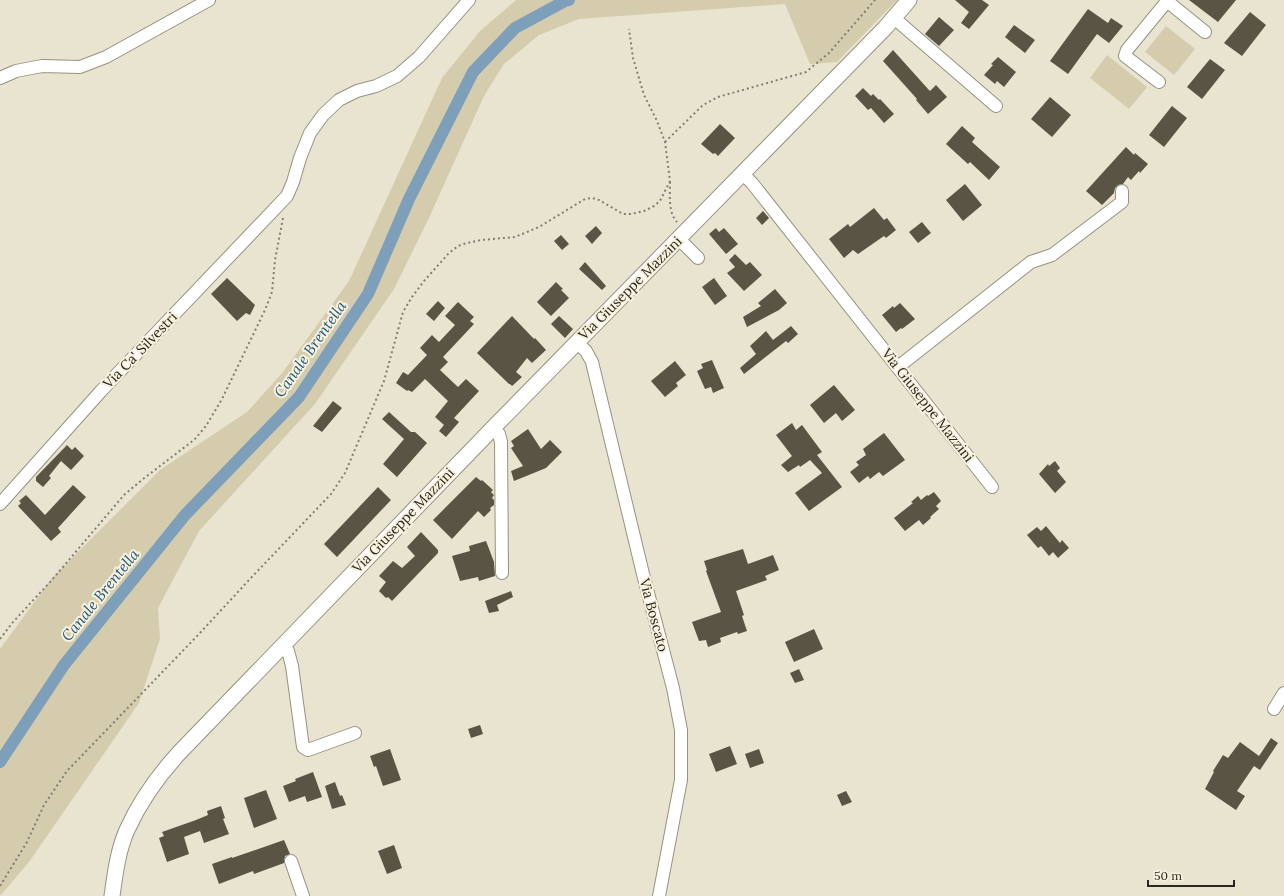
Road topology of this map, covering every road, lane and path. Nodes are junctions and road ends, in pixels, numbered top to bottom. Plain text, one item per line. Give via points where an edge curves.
1 (209, 0) edge
2 (469, 0) edge
3 (875, 0) edge
4 (909, 0) edge
5 (1168, 1) edge
6 (894, 18) junction
7 (629, 28) dead end
8 (1205, 32) dead end
9 (0, 78) edge
10 (1159, 82) dead end
11 (996, 106) dead end
12 (665, 142) junction
13 (743, 174) junction
14 (670, 181) junction
15 (1122, 191) dead end
16 (284, 200) junction
17 (682, 235) junction
18 (698, 258) dead end
19 (577, 343) junction
20 (898, 367) junction
21 (493, 428) junction
22 (992, 487) dead end
23 (0, 504) edge
24 (502, 573) dead end
25 (0, 639) edge
26 (283, 645) junction
27 (1284, 693) edge
28 (1274, 710) dead end
29 (354, 733) dead end
30 (291, 861) dead end
31 (0, 886) edge
32 (112, 896) edge
33 (303, 896) edge
34 (659, 896) edge

1 - 9 street via 106,57 80,68 42,66 16,71
2 - 16 street, Via Ca' Silvestri via 419,57 397,76 339,100 323,115 310,133 290,191
3 - 12 path via 829,53 806,72 718,97 703,105
4 - 6 main road, Via Giuseppe Mazzini
5 - 8 street
5 - 10 street via 1127,50 1125,56
6 - 11 street
6 - 13 main road, Via Giuseppe Mazzini
7 - 12 path via 633,58 644,95
12 - 14 path
13 - 17 main road, Via Giuseppe Mazzini
13 - 20 street, Via Giuseppe Mazzini
14 - 17 path via 671,210
14 - 31 path via 660,201 644,211 623,214 599,200 584,199 516,238 467,243 449,253 424,281 403,312 384,381 345,473 331,494 67,771 44,805 27,842
15 - 20 street via 1122,202 1052,254 1031,262
16 - 23 street, Via Ca' Silvestri via 107,386
16 - 25 path via 286,206 280,227 272,292 222,399 206,426 194,440 124,495
17 - 18 street
17 - 19 main road, Via Giuseppe Mazzini
19 - 21 main road, Via Giuseppe Mazzini
19 - 34 street, Via Boscato via 586,351 592,362 673,688 681,730 681,780
20 - 22 street, Via Giuseppe Mazzini
21 - 24 street via 499,434 501,442
21 - 26 main road, Via Giuseppe Mazzini
26 - 29 street via 288,651 292,666 303,746 308,750
26 - 32 main road, Via Giuseppe Mazzini via 179,753 150,788 127,831 115,870
27 - 28 street
30 - 33 street

